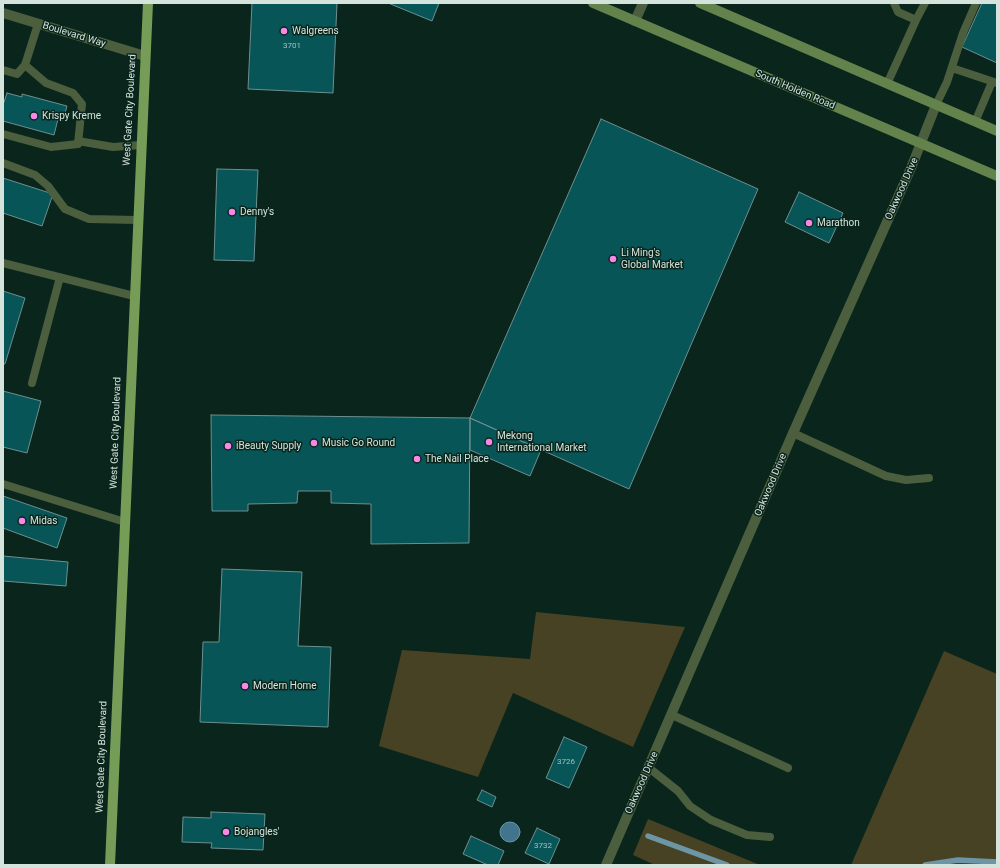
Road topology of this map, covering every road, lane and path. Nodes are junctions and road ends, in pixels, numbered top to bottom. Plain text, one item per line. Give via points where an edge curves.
1 (148, 3) edge
2 (593, 3) edge
3 (643, 3) edge
4 (700, 3) edge
5 (894, 3) edge
6 (925, 3) edge
7 (976, 3) edge
8 (3, 13) edge
9 (916, 20) junction
10 (635, 21) junction
11 (38, 24) junction
12 (145, 56) junction
13 (25, 66) junction
14 (952, 68) junction
15 (3, 70) edge
16 (994, 82) edge
17 (887, 84) junction
18 (936, 105) junction
19 (975, 122) junction
20 (997, 131) edge
21 (3, 134) edge
22 (78, 141) junction
23 (921, 144) junction
24 (141, 145) junction
25 (3, 163) edge
26 (997, 176) edge
27 (138, 220) junction
28 (3, 263) edge
29 (60, 277) junction
30 (134, 296) junction
31 (32, 383) dead end
32 (793, 434) junction
33 (929, 478) dead end
34 (3, 484) edge
35 (125, 522) junction
36 (672, 715) junction
37 (649, 768) junction
38 (788, 768) dead end
39 (770, 837) dead end
40 (110, 865) edge
41 (606, 865) edge

1 - 12 main road, West Gate City Boulevard
2 - 10 main road, South Holden Road
3 - 10 street
4 - 17 main road
5 - 9 lane via 898,12
6 - 9 lane
7 - 14 lane
8 - 11 street, Boulevard Way
9 - 17 lane
10 - 23 main road, South Holden Road
11 - 12 street, Boulevard Way
11 - 13 lane
12 - 24 main road, West Gate City Boulevard
13 - 15 lane via 17,74
13 - 22 lane via 46,83 73,94 82,104
14 - 16 lane
14 - 18 lane
16 - 19 lane
17 - 18 main road
18 - 19 main road
18 - 23 street, Oakwood Drive
19 - 20 main road
21 - 22 lane via 51,147 78,144
22 - 24 lane via 114,147
23 - 26 main road, South Holden Road
23 - 32 street, Oakwood Drive
24 - 27 main road, West Gate City Boulevard
25 - 27 lane via 35,174 48,186 65,209 89,219
27 - 30 main road, West Gate City Boulevard
28 - 29 lane
29 - 30 lane
29 - 31 lane
30 - 35 main road, West Gate City Boulevard
32 - 33 lane via 886,476 906,480
32 - 36 street, Oakwood Drive
34 - 35 lane
35 - 40 main road, West Gate City Boulevard
36 - 37 street, Oakwood Drive
36 - 38 lane
37 - 39 lane via 678,792 690,806 711,820 747,835
37 - 41 street, Oakwood Drive

